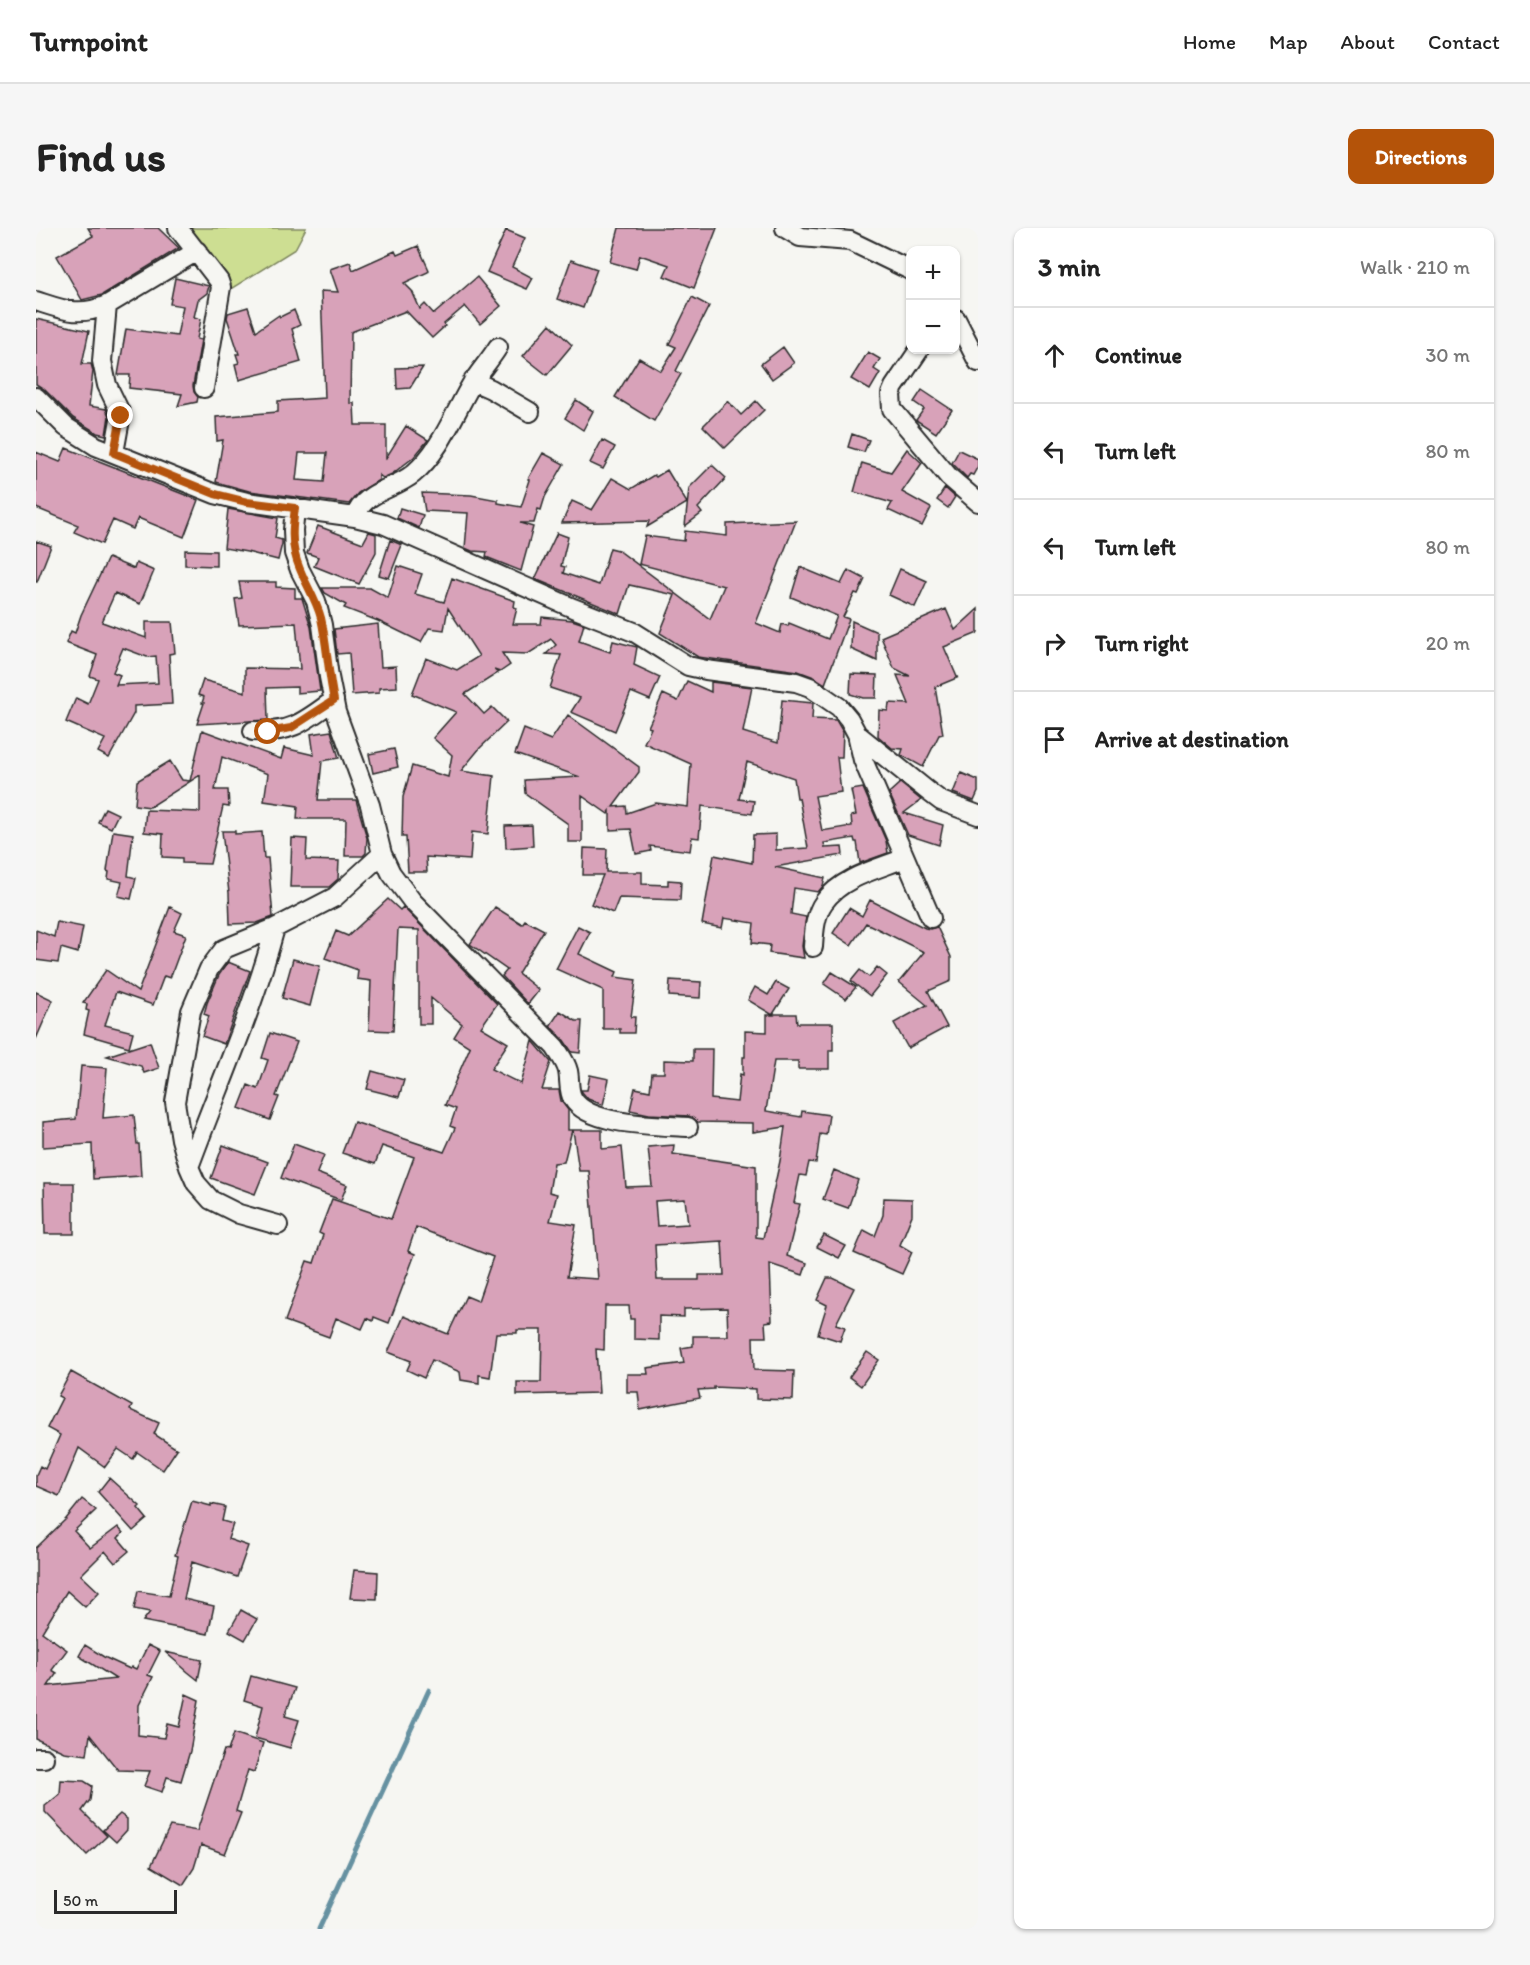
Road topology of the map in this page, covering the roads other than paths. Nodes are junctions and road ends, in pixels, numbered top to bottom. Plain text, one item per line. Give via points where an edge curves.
1 (178, 228) edge
2 (785, 228) edge
3 (197, 252) junction
4 (906, 268) edge
5 (36, 301) edge
6 (107, 305) junction
7 (960, 327) edge
8 (498, 347) dead end
9 (917, 354) edge
10 (978, 362) edge
11 (473, 381) junction
12 (204, 388) dead end
13 (36, 398) edge
14 (530, 412) dead end
15 (114, 453) junction
16 (978, 502) edge
17 (295, 508) junction
18 (355, 517) junction
19 (334, 700) junction
20 (253, 731) dead end
21 (857, 734) junction
22 (978, 815) edge
23 (382, 854) junction
24 (905, 858) junction
25 (931, 918) dead end
26 (275, 928) junction
27 (813, 946) dead end
28 (688, 1127) dead end
29 (189, 1167) junction
30 (278, 1225) dead end

1 - 3 street
2 - 4 street via 800,237 850,242
3 - 6 street
3 - 12 street via 219,281 221,290
5 - 6 street via 81,313
6 - 15 street via 102,361 107,385 121,414
7 - 10 street
8 - 11 street
9 - 16 street via 894,387 892,409 949,477
11 - 14 street
11 - 18 street via 427,459 413,474 365,500
13 - 15 street via 79,437
15 - 17 street via 215,494
17 - 18 street
17 - 19 street via 294,553 316,601
18 - 21 street via 383,524 634,632 688,666 810,687 839,707
19 - 20 street via 291,728 279,732
19 - 23 street via 370,805
21 - 22 street via 941,801
21 - 24 street via 863,760
23 - 26 street via 335,897
23 - 28 street via 412,902 555,1047 564,1059 572,1097 580,1107 629,1123
24 - 25 street
24 - 27 street via 864,874 835,891 823,903 817,917
26 - 29 street
26 - 29 street via 224,949 208,969 191,1011 175,1102
29 - 30 street via 196,1183 211,1200 238,1214

